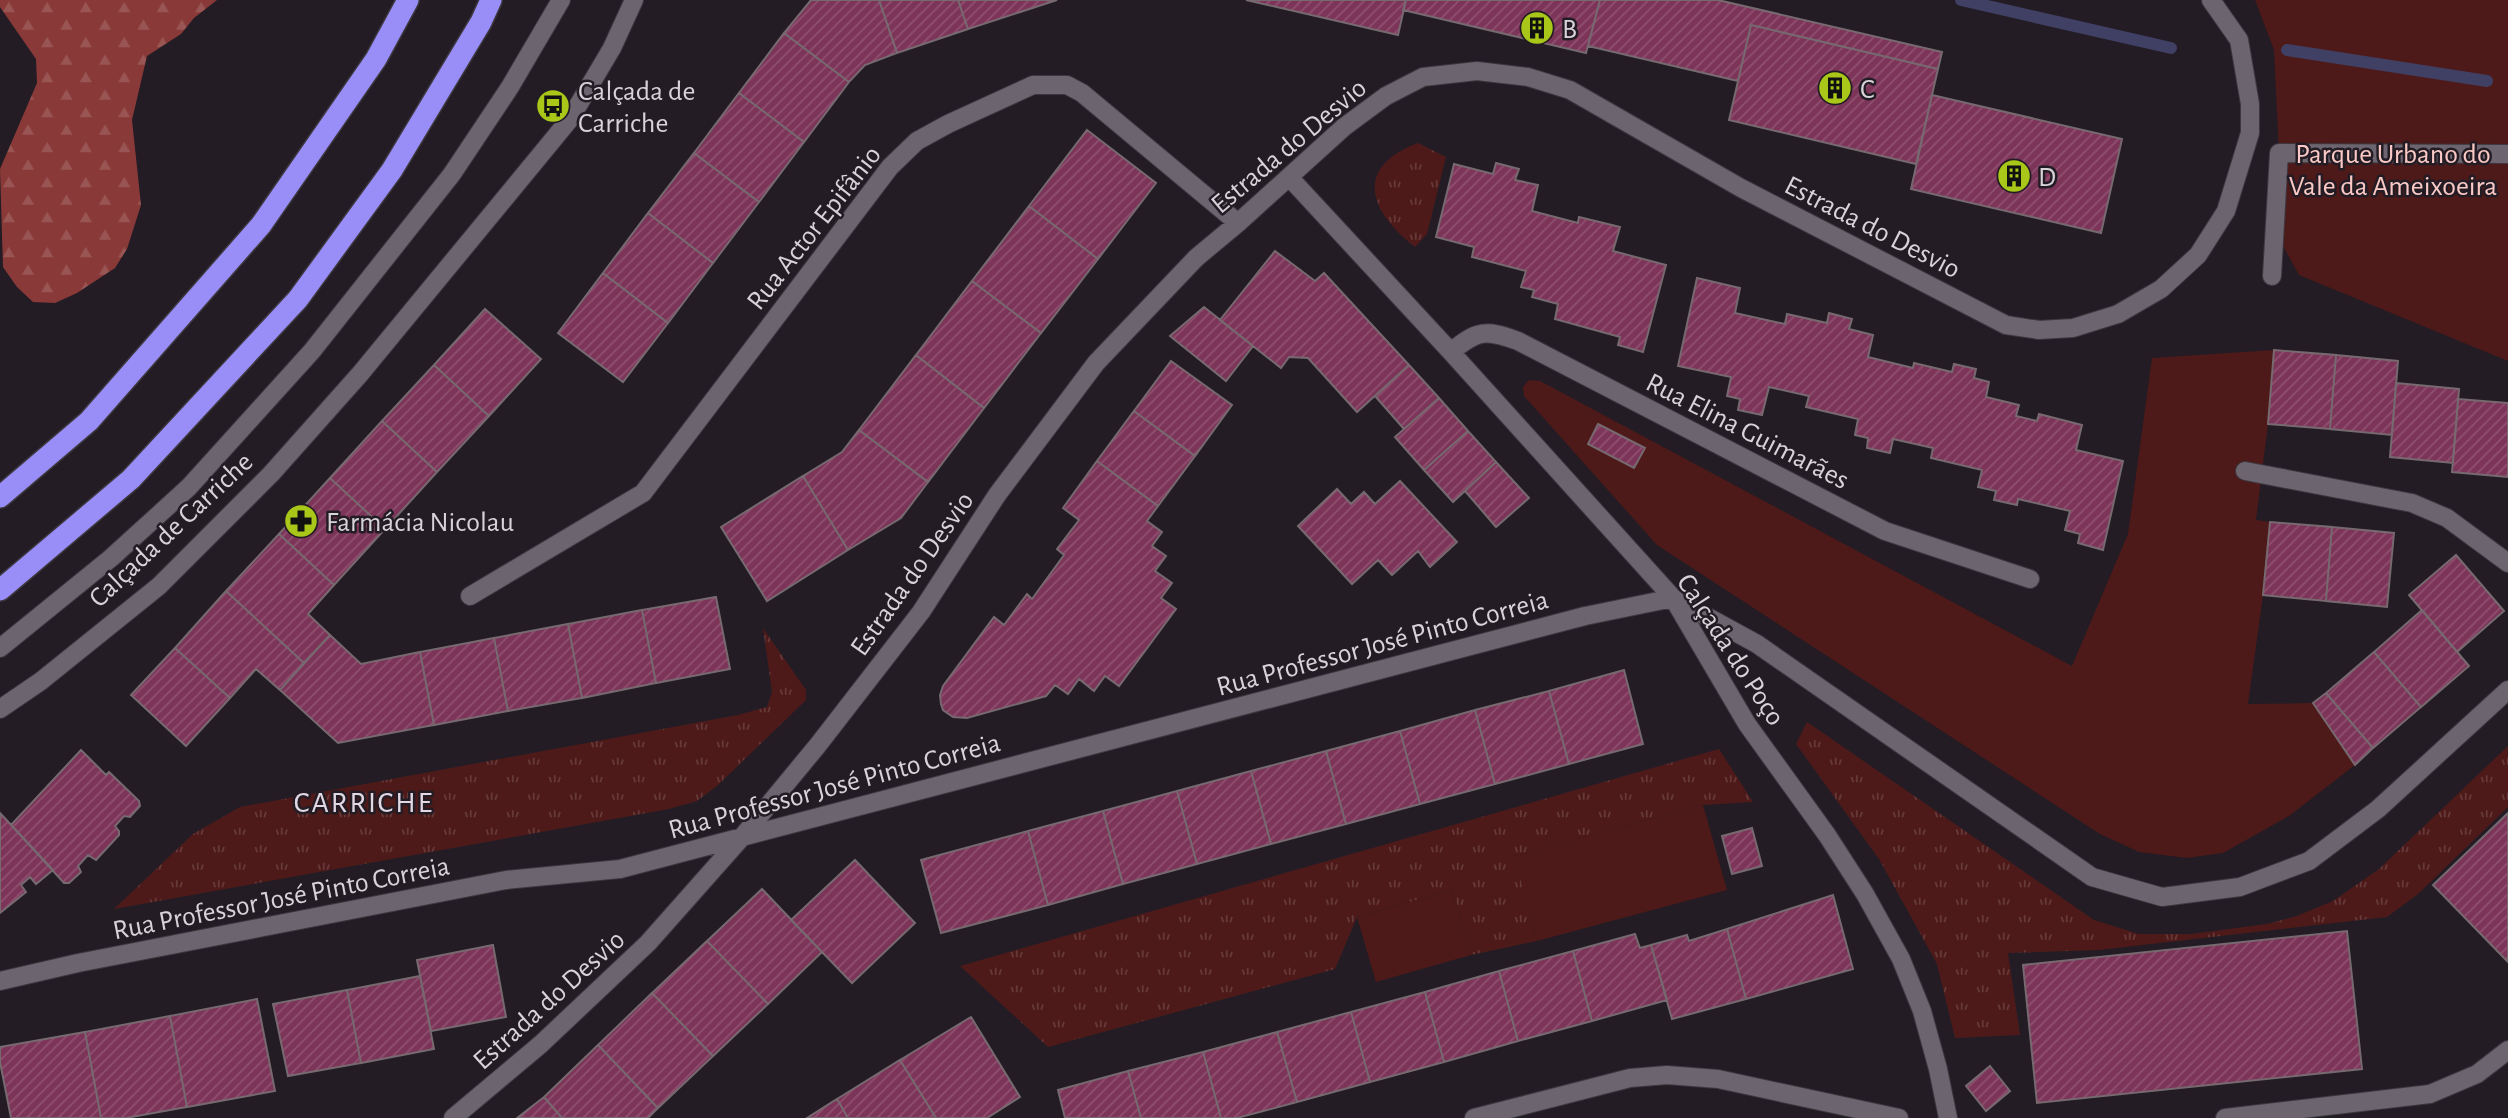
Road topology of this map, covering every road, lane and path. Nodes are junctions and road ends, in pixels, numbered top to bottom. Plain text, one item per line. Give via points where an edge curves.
1 (408, 0) edge
2 (491, 0) edge
3 (561, 0) edge
4 (634, 0) edge
5 (2211, 0) edge
6 (2220, 0) edge
7 (2239, 40) junction
8 (2508, 154) edge
9 (1289, 177) junction
10 (1238, 223) junction
11 (2272, 276) dead end
12 (1451, 352) junction
13 (2245, 471) dead end
14 (0, 497) edge
15 (2508, 563) edge
16 (2030, 579) dead end
17 (0, 590) edge
18 (470, 596) dead end
19 (1672, 598) junction
20 (0, 648) edge
21 (2508, 690) edge
22 (0, 709) edge
23 (742, 837) junction
24 (0, 981) edge
25 (2508, 1050) edge
26 (453, 1118) edge
27 (1474, 1118) edge
28 (1899, 1118) edge
29 (1948, 1118) edge
30 (2225, 1118) edge

1 - 14 highway via 376,59 261,225 89,421
2 - 17 highway via 392,170 298,299 131,479
3 - 20 street via 452,174 312,351 189,487
4 - 22 street, Calçada de Carriche via 570,119 360,374 271,474 159,586
5 - 7 street, Estrada do Desvio
6 - 7 street
7 - 9 street, Estrada do Desvio via 2250,133 2226,211 2198,255 2161,289 2118,314 2073,328 2039,330 2006,325 1741,188 1570,90 1528,77 1477,71 1423,77 1385,96
8 - 11 street via 2278,153
9 - 10 street, Estrada do Desvio
9 - 12 street, Calçada do Poço
10 - 18 street, Rua Actor Epifânio via 1067,85 1033,85 948,124 917,141 890,167 643,493
10 - 23 street, Estrada do Desvio via 1196,258 1096,363 997,495 921,612
12 - 16 street, Rua Elina Guimarães via 1481,332 1518,341 1885,531
12 - 19 street, Calçada do Poço
13 - 15 street via 2412,503 2447,518
19 - 21 street via 1757,644 2092,877 2162,897 2240,887 2309,861 2378,809
19 - 23 street, Rua Professor José Pinto Correia via 1585,616
19 - 29 street, Calçada do Poço via 1747,724 1846,864 1901,959 1922,1011
23 - 24 street, Rua Professor José Pinto Correia via 620,869 506,880
23 - 26 street, Estrada do Desvio via 648,943 541,1044
25 - 30 street via 2477,1074 2430,1094
27 - 28 street via 1630,1078 1667,1075 1718,1079

